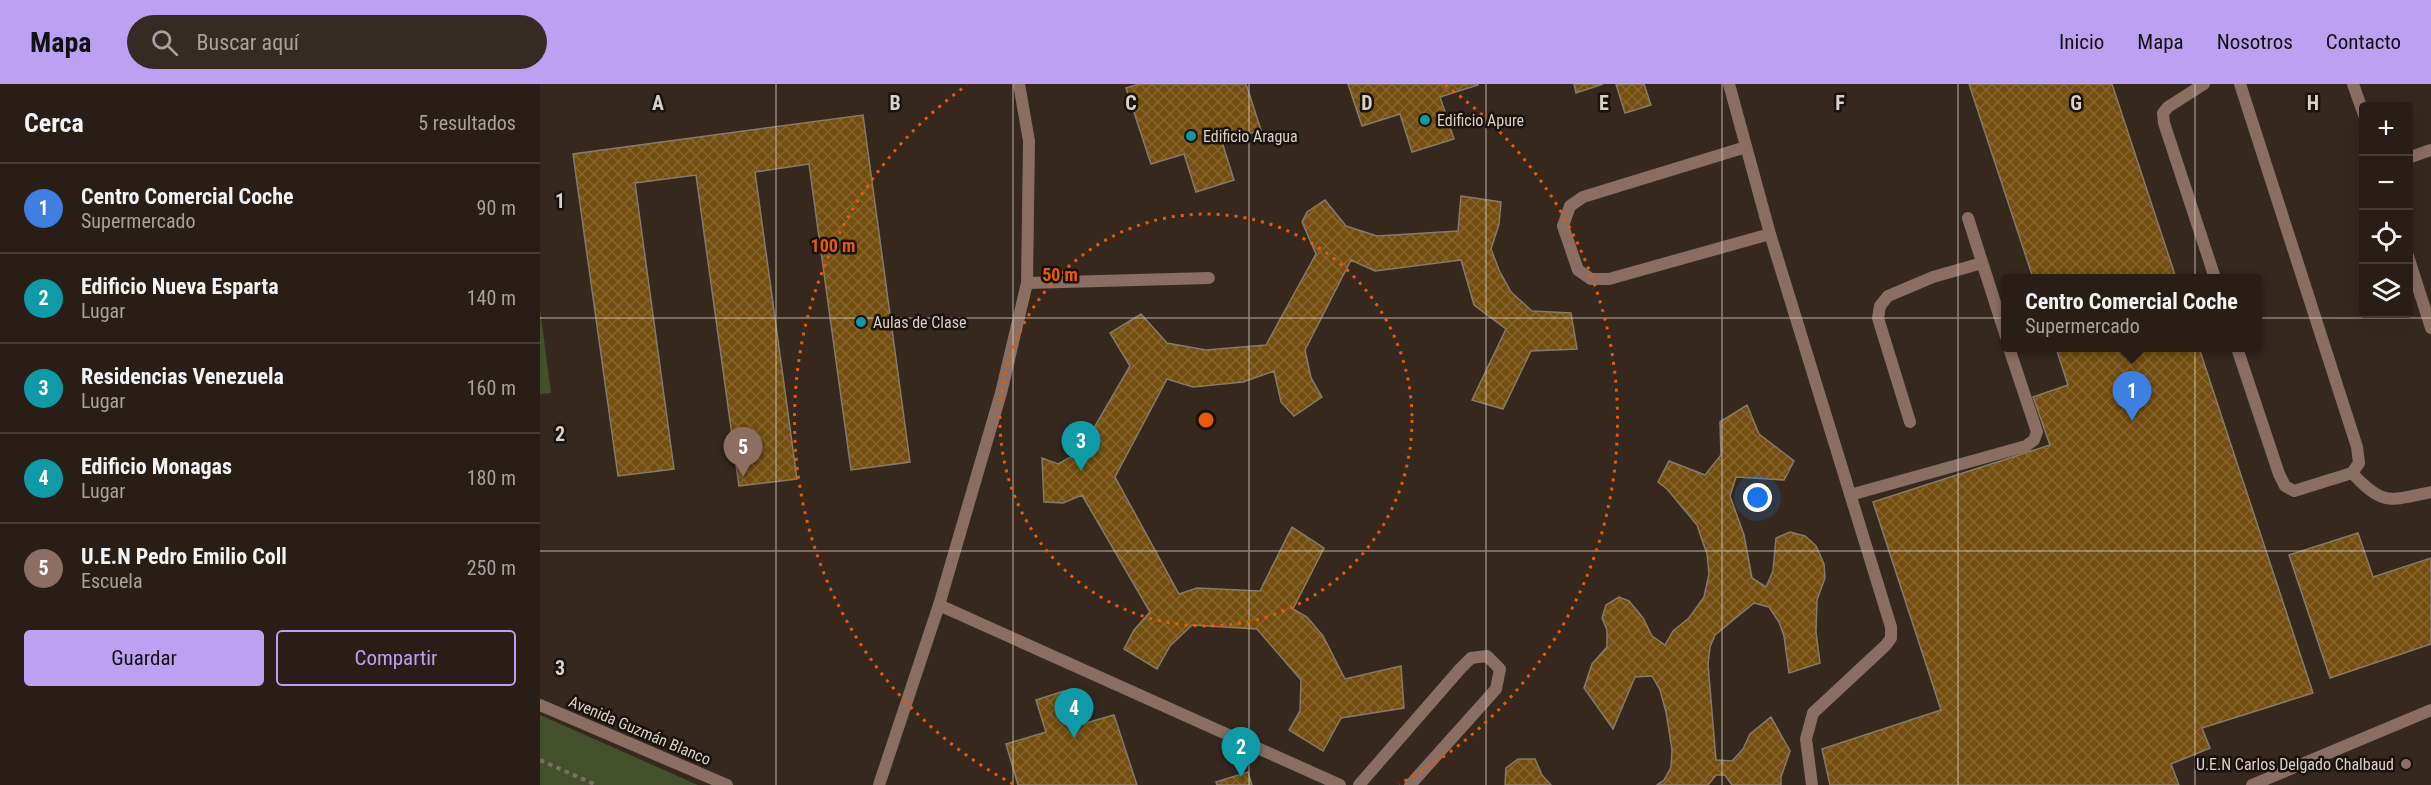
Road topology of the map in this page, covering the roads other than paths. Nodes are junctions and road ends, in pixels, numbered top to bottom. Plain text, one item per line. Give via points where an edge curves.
1 (1019, 84) edge
2 (1729, 84) edge
3 (2204, 84) edge
4 (2353, 84) edge
5 (2243, 85) edge
6 (2359, 102) edge
7 (1746, 147) junction
8 (2431, 150) edge
9 (2413, 157) edge
10 (1968, 218) dead end
11 (1770, 234) junction
12 (1982, 263) junction
13 (2411, 264) edge
14 (2213, 274) edge
15 (1209, 278) dead end
16 (1027, 283) junction
17 (2001, 322) edge
18 (2431, 328) edge
19 (2010, 352) edge
20 (2238, 352) edge
21 (1910, 422) dead end
22 (2352, 473) junction
23 (2431, 492) edge
24 (1850, 495) junction
25 (939, 605) junction
26 (540, 705) edge
27 (2431, 710) edge
28 (727, 785) edge
29 (879, 785) edge
30 (1340, 785) edge
31 (1359, 785) edge
32 (1410, 785) edge
33 (1812, 785) edge
34 (2252, 785) edge

1 - 16 street via 1029,141
2 - 7 street
3 - 14 street via 2163,113
4 - 6 street
5 - 22 street via 2357,447 2359,463
7 - 11 street
7 - 11 street via 1583,197 1570,206 1563,226 1578,270 1591,279 1609,279
8 - 9 street
10 - 12 street
11 - 24 street
12 - 17 street
12 - 21 street via 1924,280 1888,296 1880,306 1878,318
13 - 18 street
15 - 16 street
16 - 25 street via 1001,393
19 - 24 street via 2037,432 2034,440 2026,446
20 - 22 street via 2285,486 2294,491
22 - 23 street via 2368,490 2389,500
24 - 33 street via 1891,627 1891,638 1813,713 1806,739
25 - 29 street
25 - 30 street
26 - 28 street, Avenida Guzmán Blanco
27 - 34 street
31 - 32 street via 1460,669 1471,658 1487,656 1500,669 1496,689

